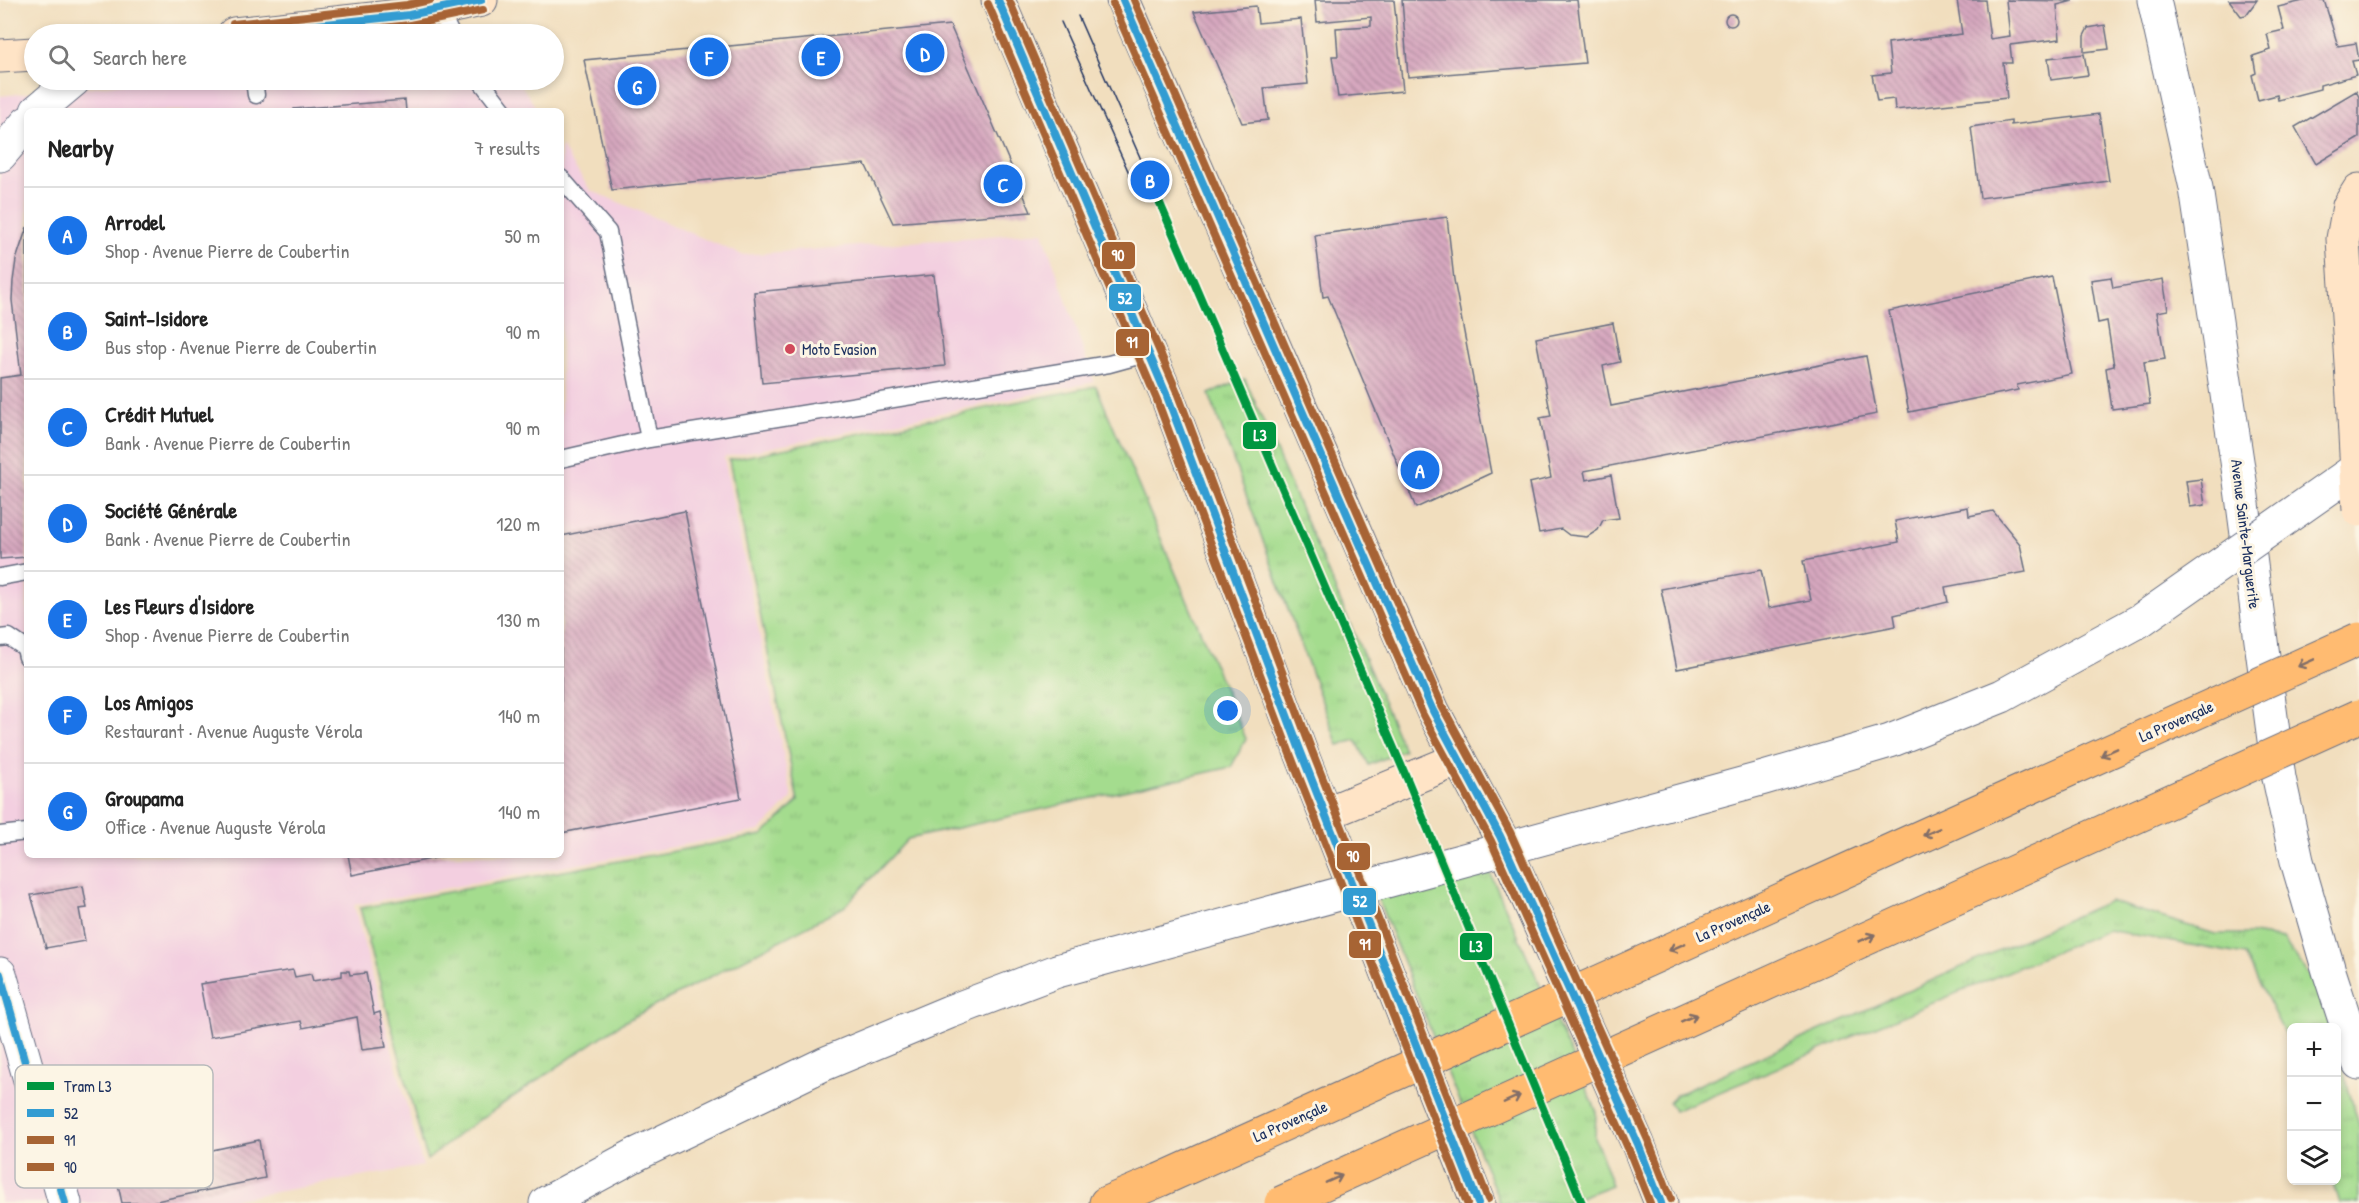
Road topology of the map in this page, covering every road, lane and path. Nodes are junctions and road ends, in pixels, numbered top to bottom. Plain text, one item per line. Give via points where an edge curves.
1 (481, 0) edge
2 (998, 0) edge
3 (1123, 0) edge
4 (2154, 0) edge
5 (445, 22) edge
6 (330, 24) edge
7 (24, 55) edge
8 (0, 56) edge
9 (62, 90) edge
10 (488, 90) edge
11 (41, 108) edge
12 (502, 108) edge
13 (24, 127) edge
14 (0, 155) edge
15 (564, 181) edge
16 (2359, 190) edge
17 (1149, 353) junction
18 (649, 439) junction
19 (564, 458) edge
20 (2359, 467) edge
21 (2359, 510) edge
22 (24, 573) edge
23 (0, 577) edge
24 (0, 638) edge
25 (2359, 639) edge
26 (24, 647) edge
27 (2359, 716) edge
28 (1459, 759) junction
29 (1325, 814) junction
30 (24, 832) edge
31 (0, 835) edge
32 (0, 974) edge
33 (2359, 1063) edge
34 (26, 1065) edge
35 (61, 1188) edge
36 (65, 1203) edge
37 (546, 1203) edge
38 (1106, 1203) edge
39 (1281, 1203) edge
40 (1478, 1203) edge
41 (1661, 1203) edge

1 - 5 main road
2 - 17 main road
3 - 28 main road via 1433,711
4 - 33 street, Avenue Sainte-Marguerite via 2196,188 2279,778 2297,861
5 - 6 main road via 409,15
7 - 8 main road
9 - 11 street
10 - 12 lane
13 - 14 street
15 - 18 lane via 608,232
16 - 21 main road, bridge via 2349,206 2343,239
17 - 18 lane via 1109,364
17 - 29 main road
18 - 19 lane
20 - 37 street, bridge via 2141,620 1971,709 1890,741 1764,778 1056,971 824,1064 637,1154
22 - 23 lane
24 - 26 lane via 9,637
25 -> 38 highway, La Provençale, bridge
39 -> 27 highway, bridge
28 - 29 main road
28 - 41 main road via 1500,836
29 - 40 main road
30 - 31 lane
32 - 34 street
35 - 36 street

